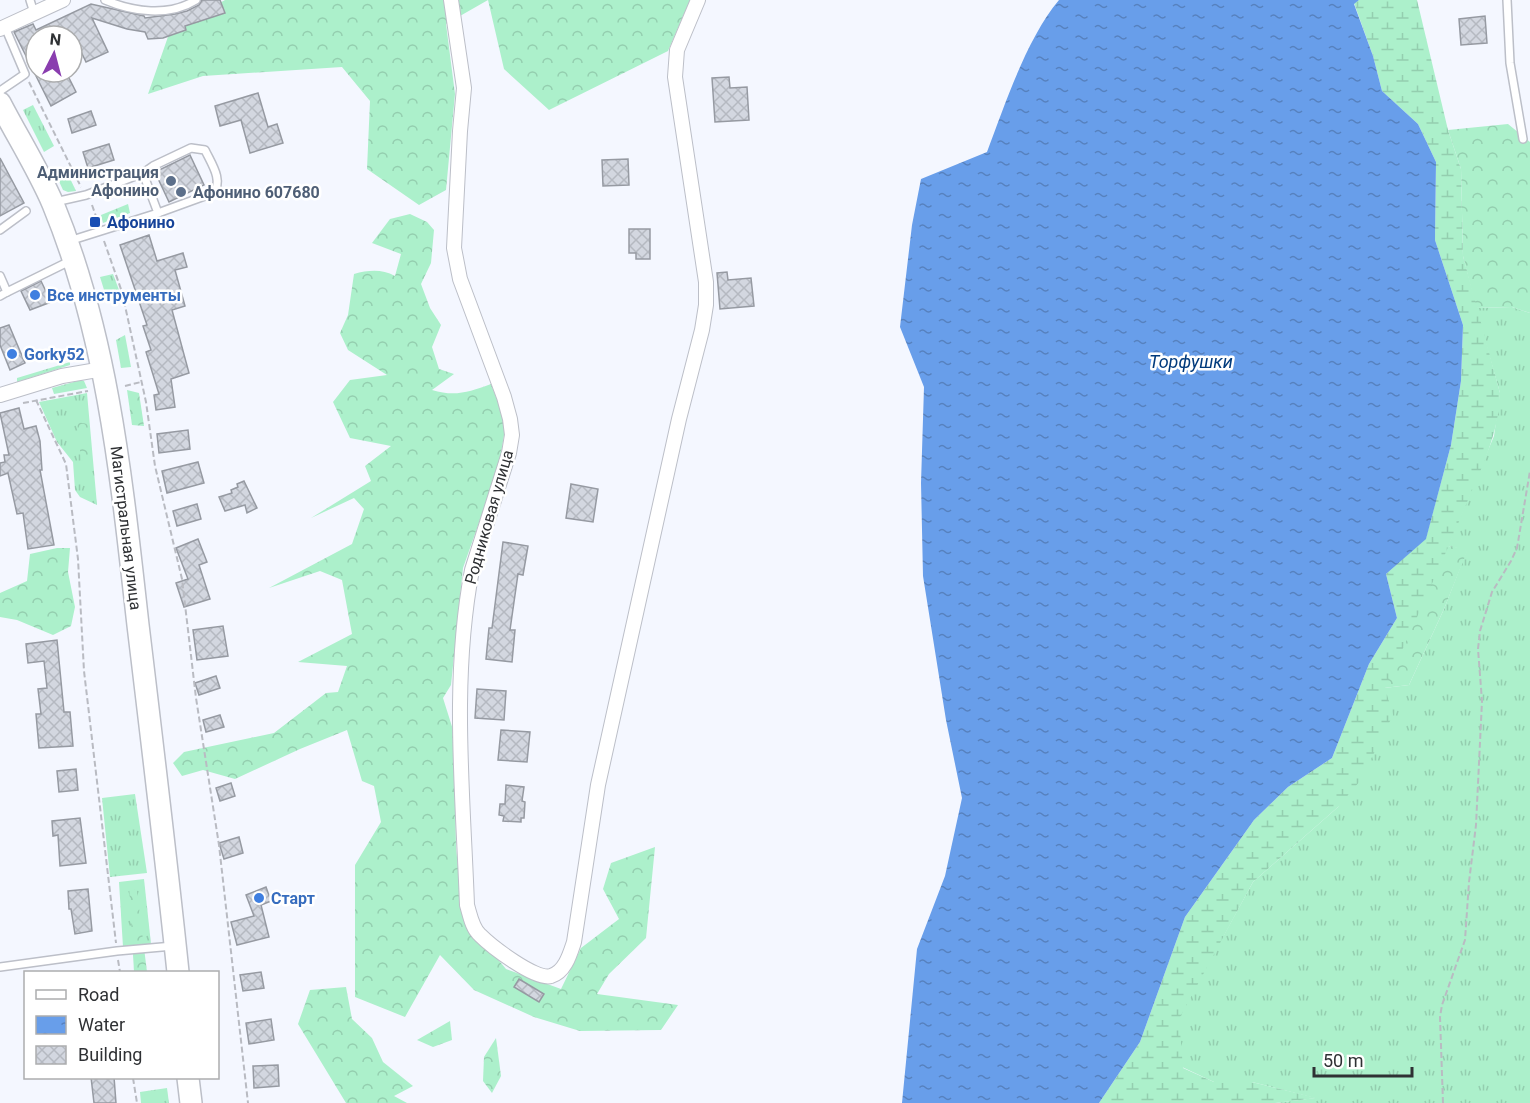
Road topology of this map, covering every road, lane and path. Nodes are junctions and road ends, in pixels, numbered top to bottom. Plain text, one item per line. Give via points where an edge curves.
1 (63, 0) edge
2 (105, 0) edge
3 (196, 0) edge
4 (451, 0) edge
5 (698, 0) edge
6 (1507, 0) edge
7 (32, 7) edge
8 (3, 28) edge
9 (24, 70) edge
10 (24, 75) edge
11 (31, 84) edge
12 (0, 91) edge
13 (0, 103) edge
14 (1523, 140) dead end
15 (143, 173) junction
16 (86, 195) junction
17 (52, 202) junction
18 (26, 211) dead end
19 (158, 213) junction
20 (0, 230) edge
21 (101, 231) junction
22 (69, 250) junction
23 (0, 276) edge
24 (3, 294) edge
25 (103, 369) junction
26 (141, 382) junction
27 (125, 386) dead end
28 (92, 390) dead end
29 (0, 395) edge
30 (1530, 471) edge
31 (175, 946) junction
32 (117, 951) junction
33 (0, 967) edge
34 (120, 971) edge
35 (178, 971) edge
36 (134, 1079) edge
37 (188, 1079) edge
38 (137, 1103) edge
39 (191, 1103) edge
40 (248, 1103) edge
41 (1443, 1103) edge

1 - 7 street
2 - 3 lane via 152,11 186,7
4 - 5 street, Родниковая улица via 464,88 454,248 460,279 504,397 512,435 472,570 459,685 466,905 479,934 540,976 551,976 560,970 574,942 598,785 702,330 706,282 675,77 677,50
6 - 14 lane via 1510,63
7 - 8 street
8 - 9 lane
10 - 12 lane
11 - 16 path
13 - 17 main road, Магистральная улица
15 - 16 lane
15 - 19 lane
15 - 19 lane via 191,148 205,150 219,183 213,193
16 - 17 lane
16 - 21 path
17 - 22 main road, Магистральная улица
18 - 20 lane
19 - 21 lane
21 - 22 lane
21 - 26 path via 122,292
22 - 24 lane
22 - 25 main road, Магистральная улица
23 - 24 lane
25 - 29 street via 62,376
25 - 31 main road, Магистральная улица via 128,536
26 - 27 path
26 - 40 path via 155,466 182,579 219,845
28 - 32 path via 36,400 66,464 78,559 84,670
30 - 41 path via 1517,548 1492,592 1480,631 1482,701 1476,825 1466,940 1440,1017
31 - 32 lane
31 - 35 main road, Магистральная улица
32 - 33 lane
32 - 34 path
36 - 38 path
37 - 39 main road

